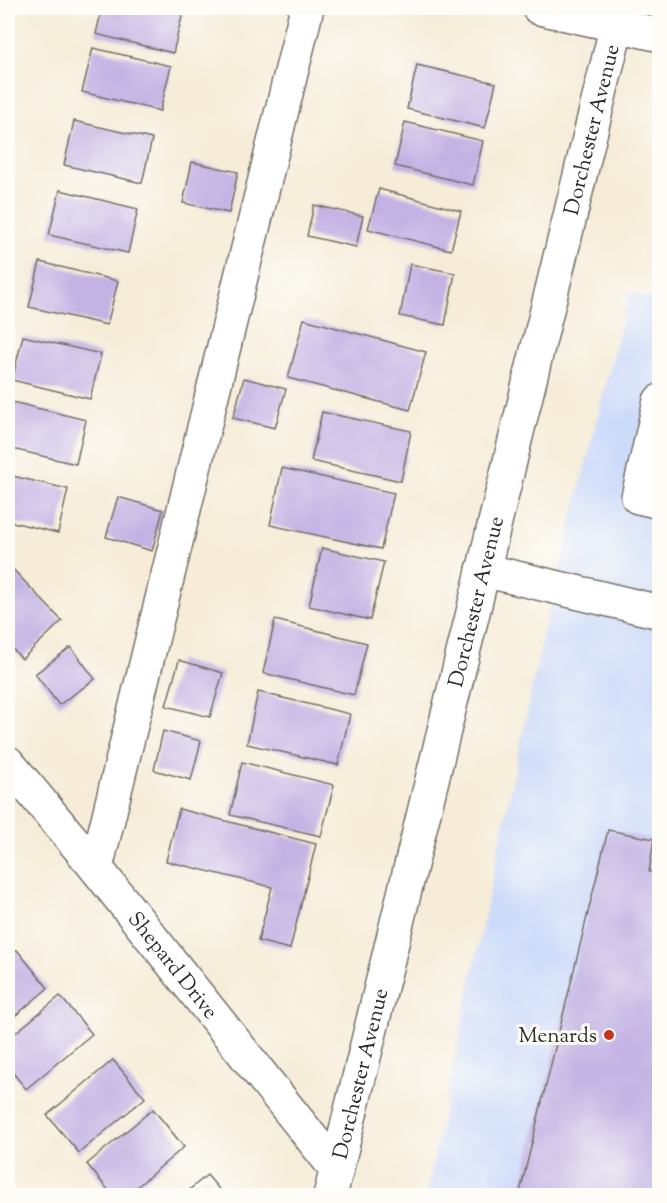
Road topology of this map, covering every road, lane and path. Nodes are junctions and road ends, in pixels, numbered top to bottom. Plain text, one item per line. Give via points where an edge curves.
1 (307, 8) edge
2 (539, 8) edge
3 (618, 16) edge
4 (660, 36) edge
5 (660, 401) edge
6 (660, 502) edge
7 (483, 570) junction
8 (660, 612) edge
9 (8, 763) edge
10 (96, 868) junction
11 (333, 1183) edge

1 - 10 street
2 - 3 street
3 - 4 street
3 - 7 street, Dorchester Avenue
5 - 6 street via 638,497
7 - 8 street
7 - 11 street, Dorchester Avenue
9 - 10 street, Shepard Drive
10 - 11 street, Shepard Drive

